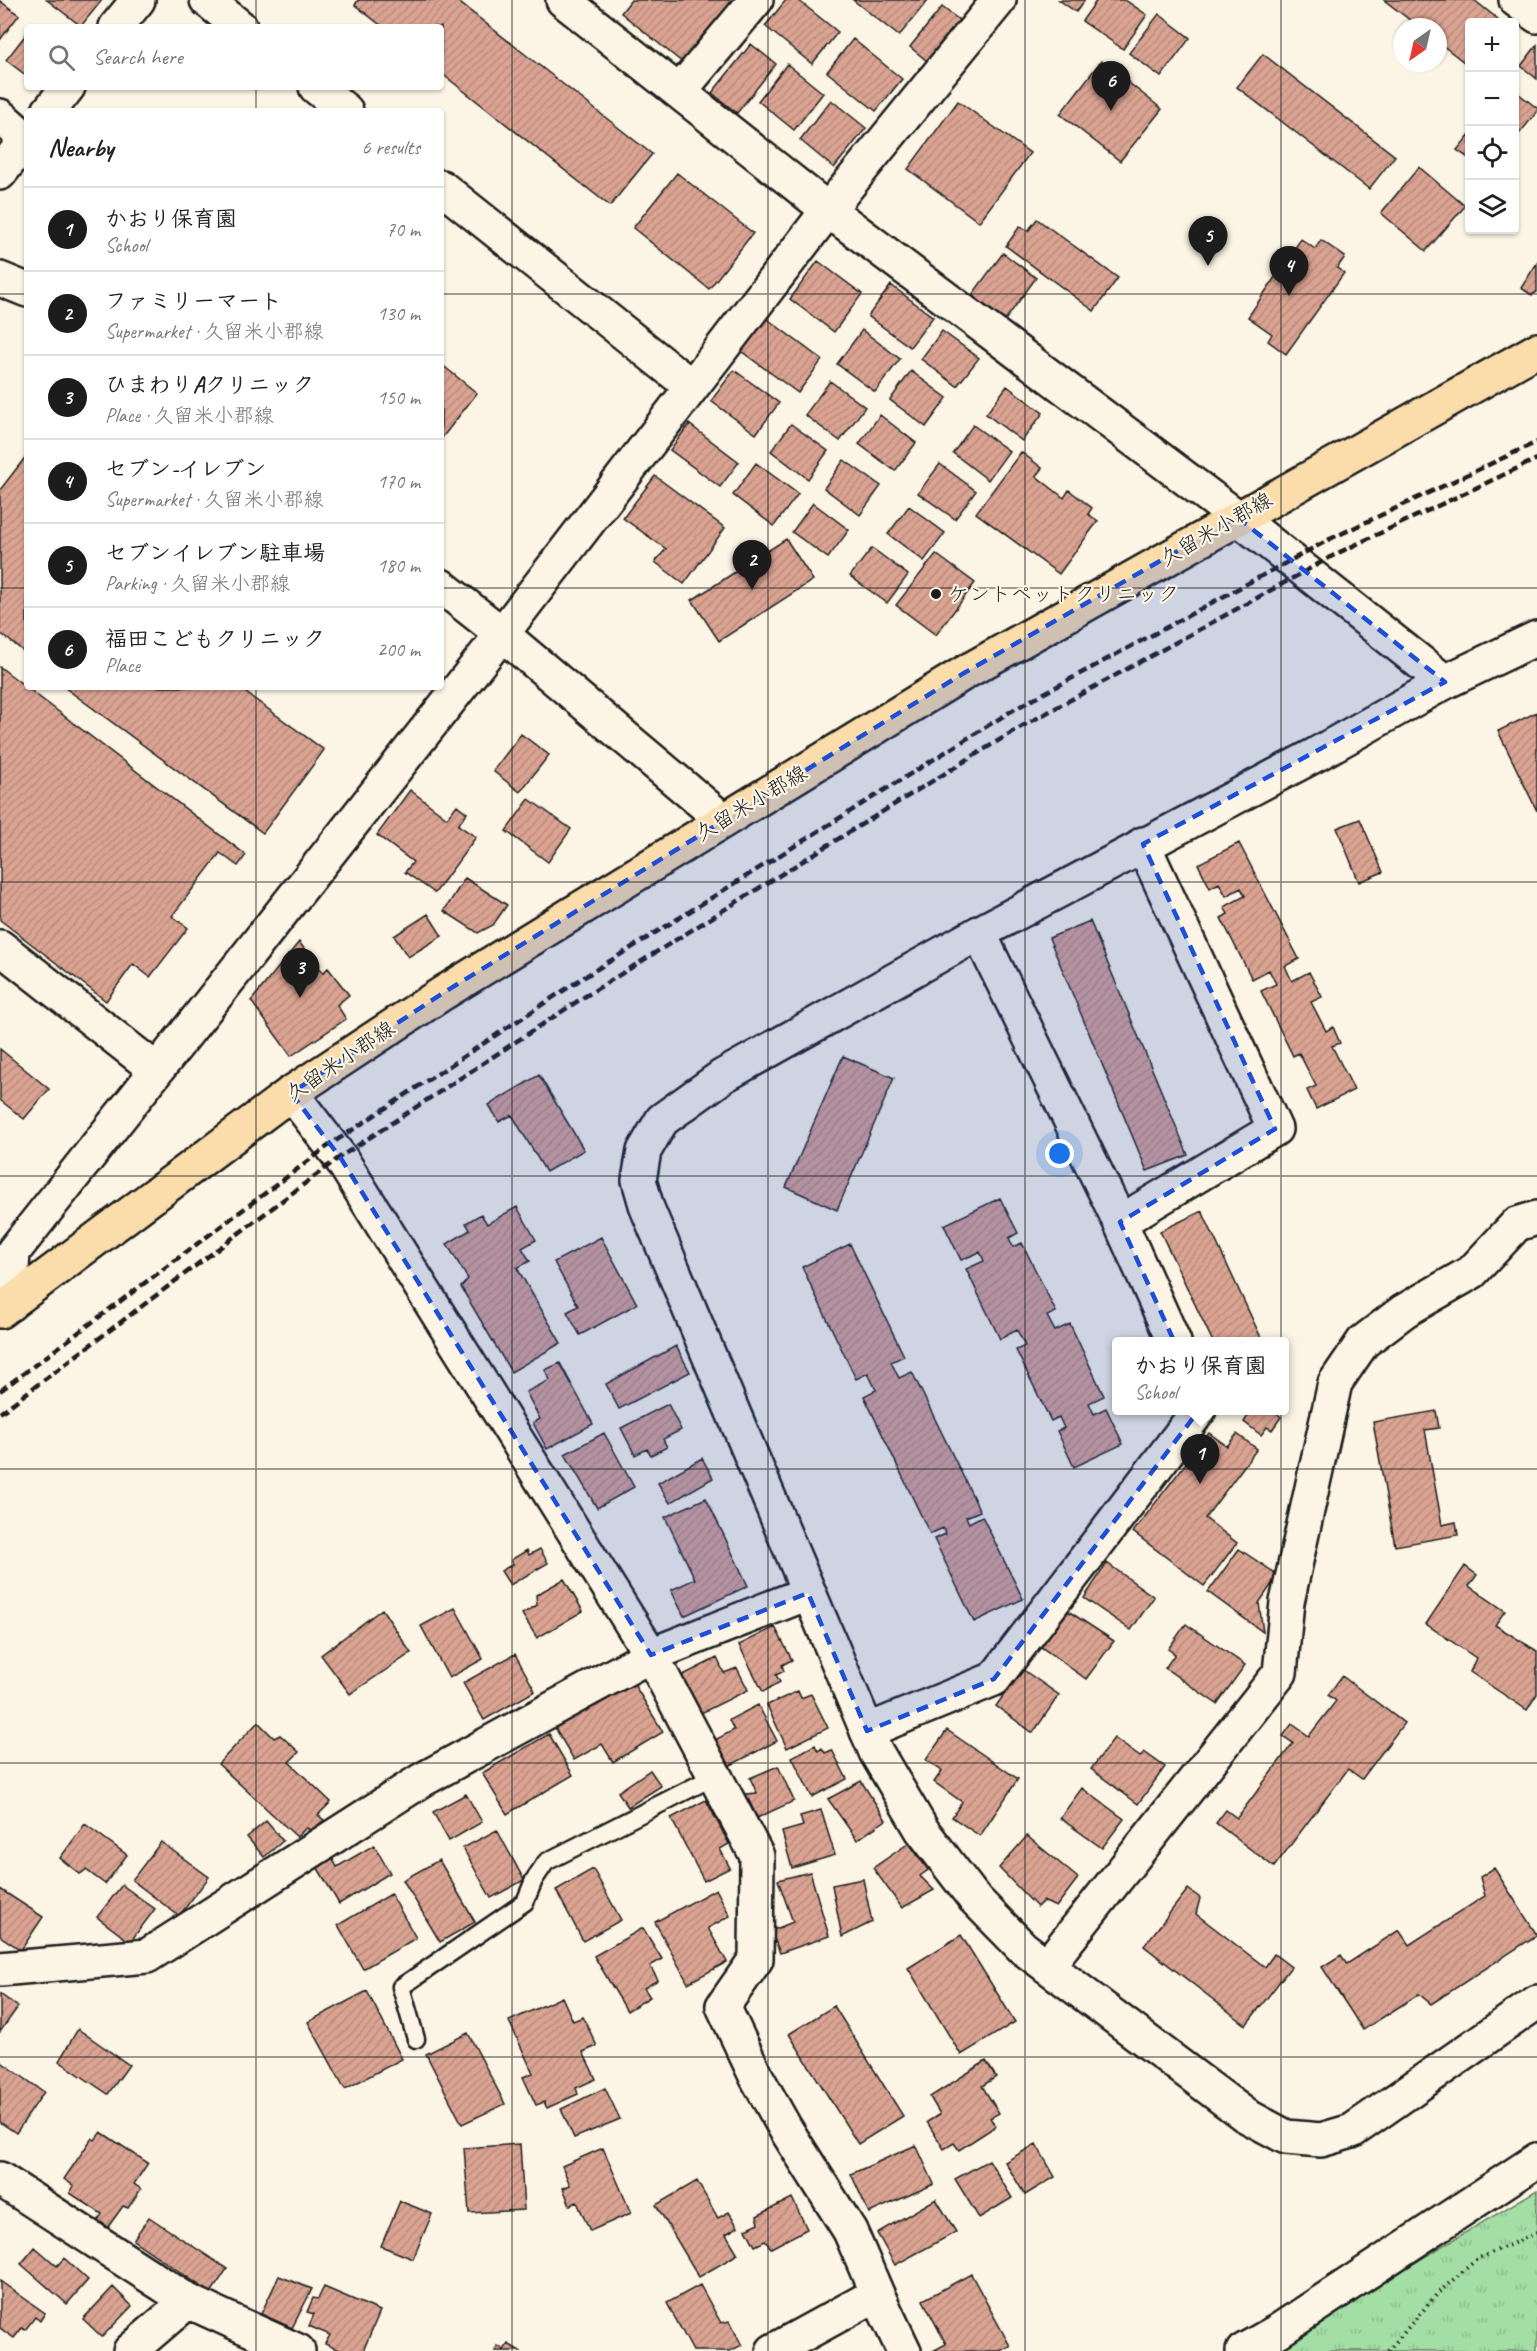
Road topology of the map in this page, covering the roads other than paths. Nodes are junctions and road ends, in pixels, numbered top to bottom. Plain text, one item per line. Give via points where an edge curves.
1 (138, 0) edge
2 (207, 0) edge
3 (563, 0) edge
4 (756, 0) edge
5 (999, 0) edge
6 (1516, 0) edge
7 (1537, 16) edge
8 (118, 24) edge
9 (236, 24) edge
10 (66, 90) edge
11 (320, 90) edge
12 (679, 92) junction
13 (51, 108) edge
14 (342, 108) edge
15 (0, 116) edge
16 (24, 136) edge
17 (24, 143) edge
18 (0, 173) edge
19 (444, 189) edge
20 (828, 210) junction
21 (0, 279) edge
22 (24, 289) edge
23 (1537, 350) edge
24 (692, 387) junction
25 (1237, 517) junction
26 (444, 588) edge
27 (502, 634) junction
28 (1537, 638) edge
29 (1445, 681) junction
30 (723, 820) junction
31 (1143, 844) junction
32 (979, 933) junction
33 (0, 947) edge
34 (155, 1069) junction
35 (291, 1093) junction
36 (1537, 1218) edge
37 (1120, 1222) junction
38 (5, 1307) edge
39 (1172, 1337) edge
40 (1195, 1415) edge
41 (808, 1593) junction
42 (651, 1655) junction
43 (867, 1731) junction
44 (715, 1776) junction
45 (1047, 1966) junction
46 (0, 1969) edge
47 (1537, 2002) edge
48 (416, 2039) dead end
49 (1537, 2160) edge
50 (0, 2179) edge
51 (877, 2294) junction
52 (188, 2301) junction
53 (130, 2351) edge
54 (298, 2351) edge
55 (773, 2351) edge
56 (904, 2351) edge
57 (1243, 2351) edge

1 - 8 street
2 - 9 street
3 - 12 street
4 - 12 street
5 - 20 street
6 - 7 street
10 - 13 street
11 - 14 street
12 - 20 street
15 - 16 street
17 - 18 street
19 - 24 street
20 - 24 street
20 - 25 street
21 - 22 street
23 - 25 main road, 久留米小郡線
24 - 27 street
25 - 29 street
25 - 30 main road, 久留米小郡線 via 964,673
26 - 27 street
27 - 30 street
27 - 34 street
28 - 29 street
29 - 31 street via 1317,754
30 - 35 main road, 久留米小郡線 via 443,993
31 - 32 street
31 - 37 street via 1275,1129
32 - 37 street
32 - 41 street via 723,1076 662,1120 644,1151 639,1180 647,1208
33 - 34 street
34 - 38 street via 13,1252
35 - 38 main road, 久留米小郡線
35 - 42 street via 340,1157
36 - 45 street via 1517,1224 1472,1272 1404,1311 1363,1342 1335,1383 1287,1602 1280,1673
37 - 39 street
40 - 43 street via 994,1679
41 - 42 street
41 - 43 street
42 - 44 street
42 - 46 street via 422,1780 147,1956
43 - 45 street via 922,1830 974,1899
44 - 48 lane via 546,1862 525,1902 401,1987
44 - 51 street via 757,1856 756,1959 723,2006 785,2128 850,2231
45 - 47 street via 1245,2115 1286,2137 1321,2140 1352,2131
49 - 57 street
50 - 52 street
51 - 55 street
51 - 56 street
52 - 53 street
52 - 54 street

